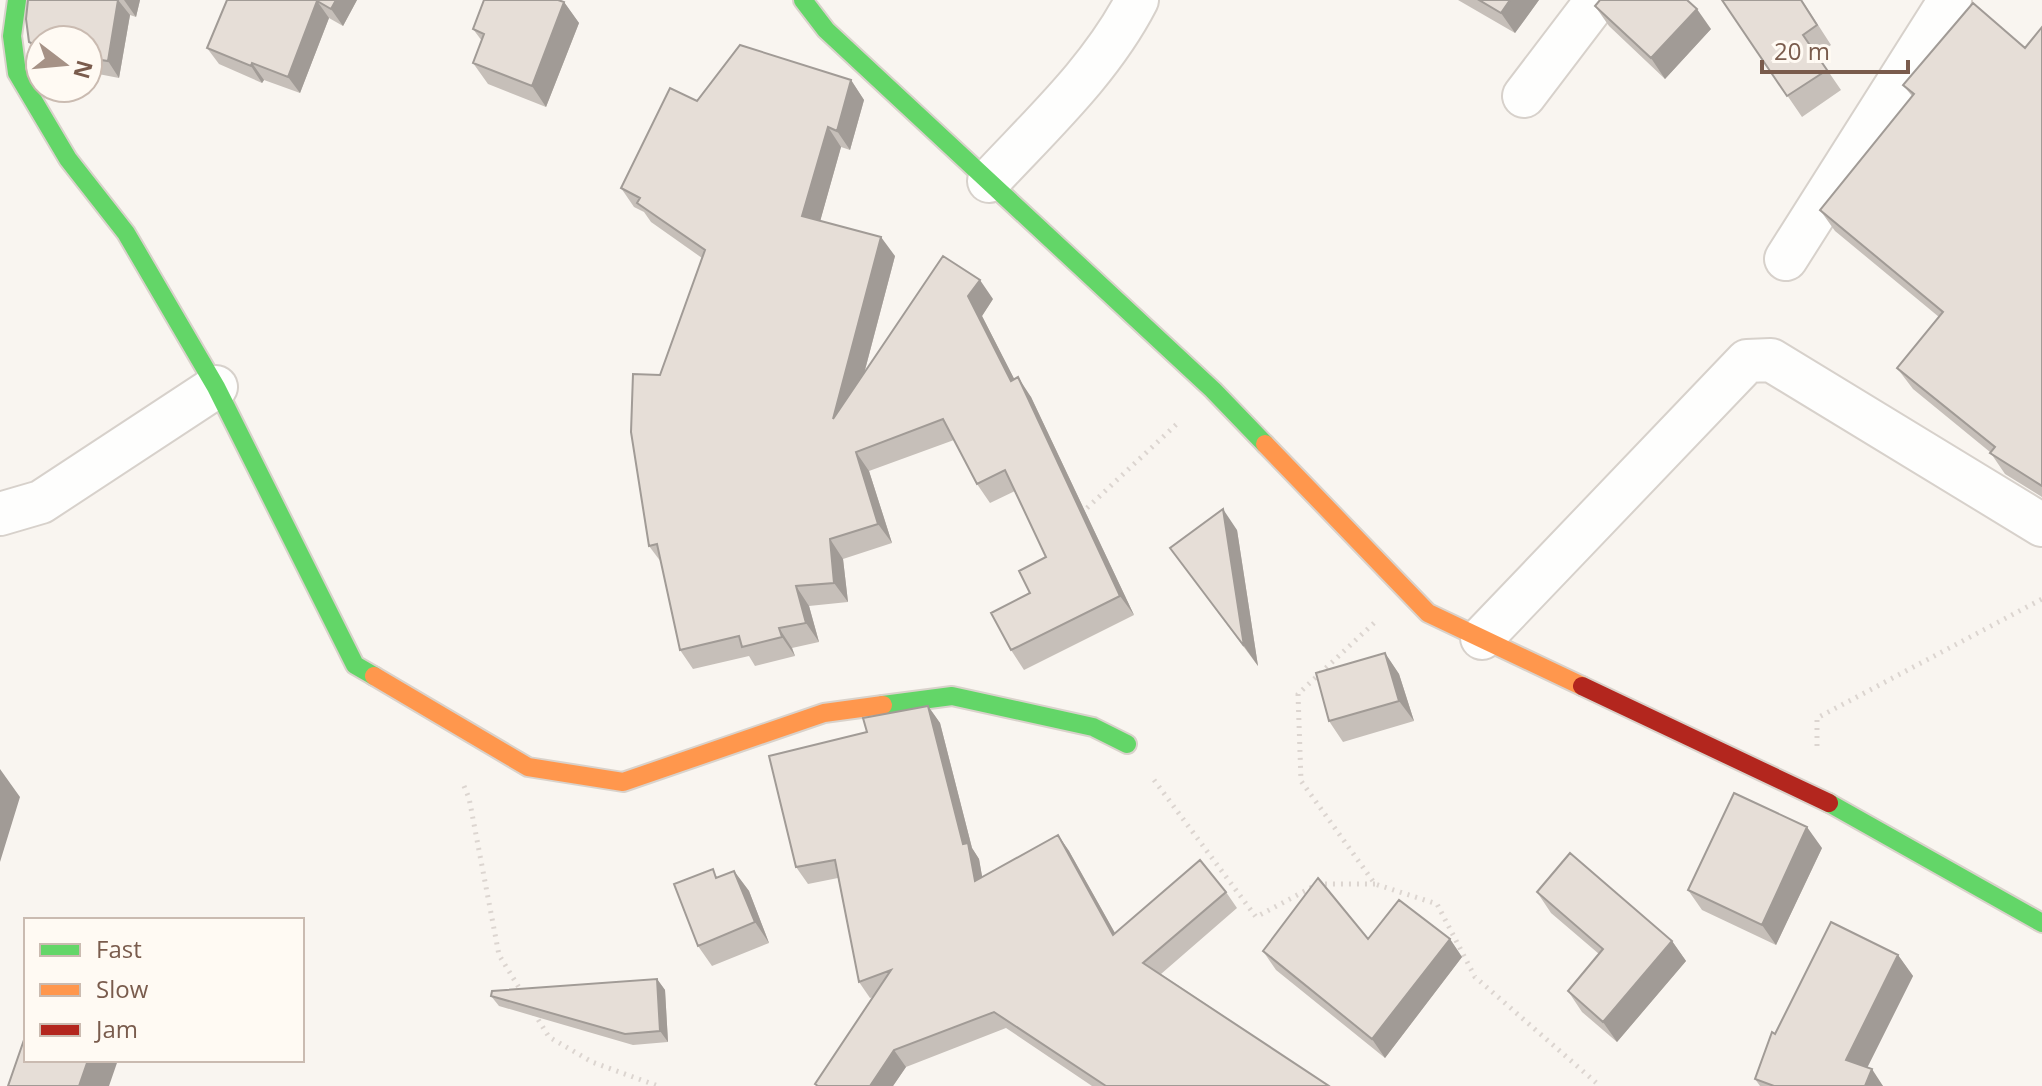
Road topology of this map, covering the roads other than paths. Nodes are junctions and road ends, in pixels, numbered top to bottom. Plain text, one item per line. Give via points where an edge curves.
1 (17, 0) edge
2 (803, 0) edge
3 (1137, 0) edge
4 (1597, 0) edge
5 (1950, 0) edge
6 (1524, 96) dead end
7 (989, 181) junction
8 (1786, 259) dead end
9 (216, 387) junction
10 (0, 514) edge
11 (2042, 525) edge
12 (1482, 638) junction
13 (1127, 744) road end
14 (2042, 923) edge

1 - 9 street via 12,36 17,73 68,159 126,233
2 - 7 street via 826,30
3 - 7 street via 1096,65
4 - 6 street
5 - 8 street
7 - 12 street via 1213,390 1428,613
9 - 10 street via 41,502
9 - 13 street via 355,665 528,767 623,782 824,713 952,696 1093,727
11 - 12 street via 1771,360 1747,361
12 - 14 street via 1819,797

